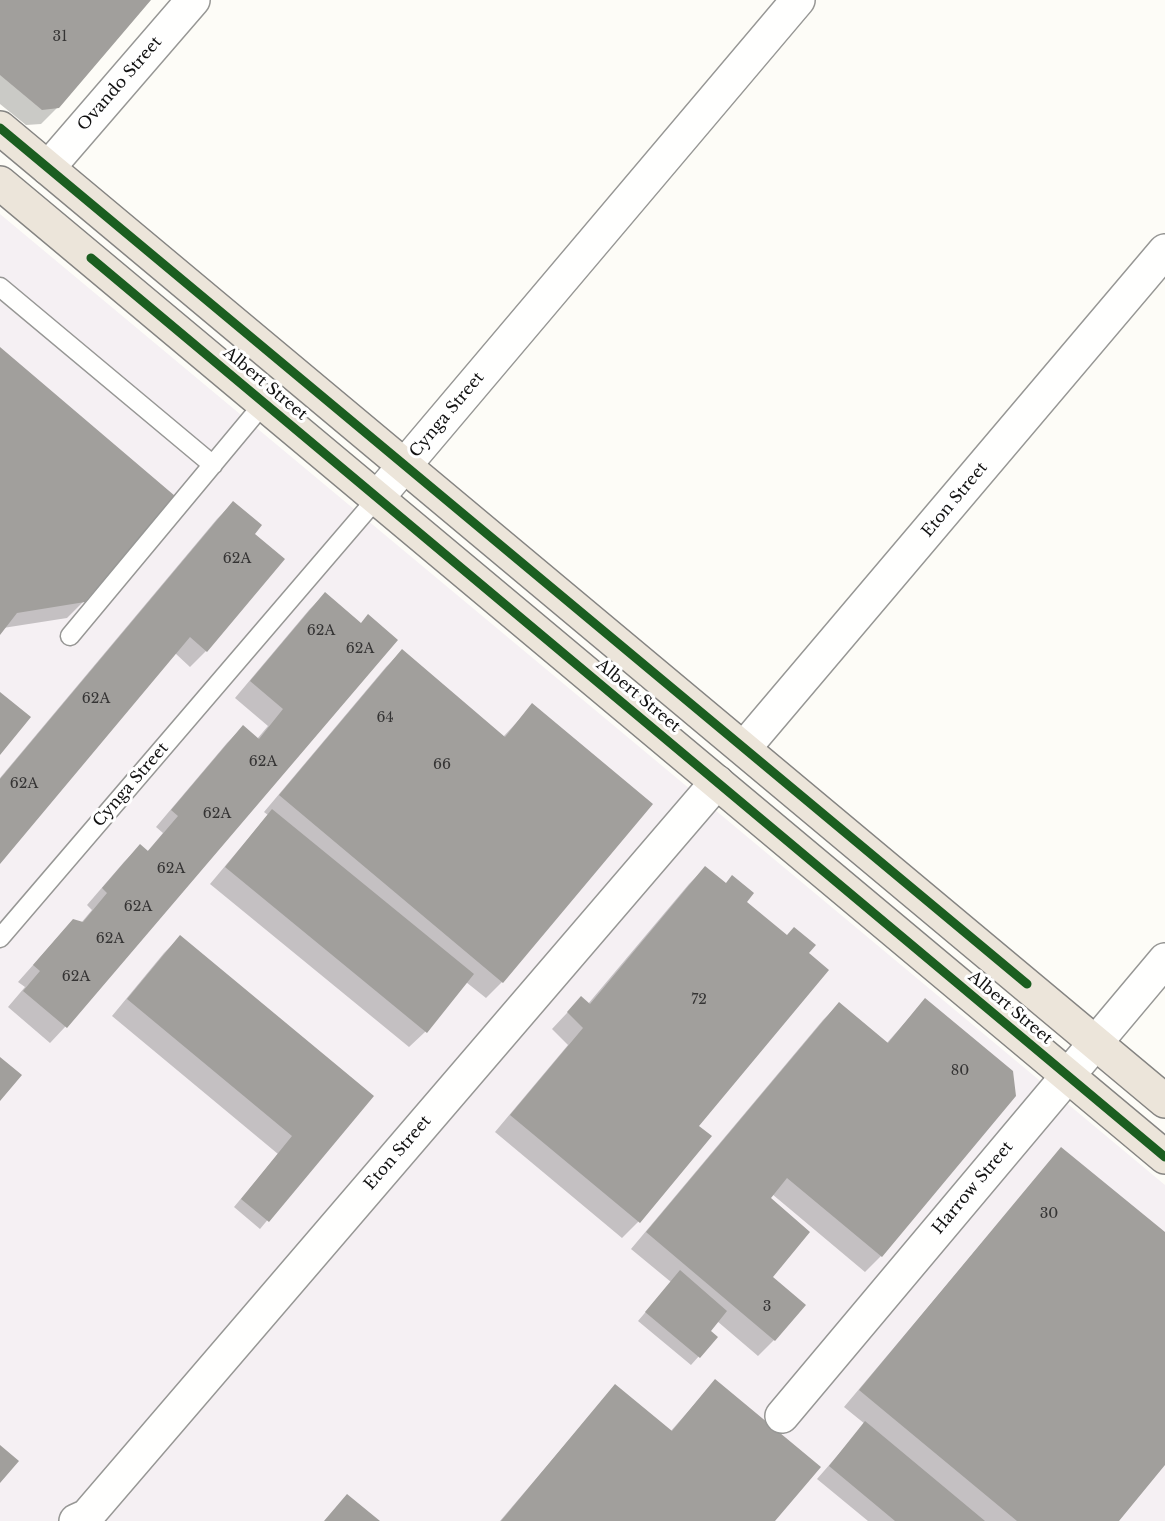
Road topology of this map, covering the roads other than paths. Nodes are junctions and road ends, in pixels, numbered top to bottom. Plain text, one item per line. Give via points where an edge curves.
1 (193, 0) edge
2 (798, 0) edge
3 (0, 128) edge
4 (48, 168) junction
5 (0, 183) edge
6 (1165, 251) edge
7 (0, 287) edge
8 (264, 403) junction
9 (213, 465) junction
10 (404, 465) junction
11 (377, 498) junction
12 (70, 636) dead end
13 (744, 748) junction
14 (717, 782) junction
15 (920, 895) junction
16 (892, 928) junction
17 (0, 938) edge
18 (1165, 960) edge
19 (1027, 984) junction
20 (998, 1017) junction
21 (1095, 1043) junction
22 (1067, 1075) junction
23 (1165, 1101) edge
24 (1165, 1157) edge
25 (782, 1416) dead end
26 (76, 1521) edge

1 - 4 street, Ovando Street
2 - 10 street, Cynga Street
3 - 4 highway, Albert Street
4 - 10 highway, Albert Street
5 - 8 highway, Albert Street
6 - 13 street, Eton Street
7 - 9 lane
8 - 9 lane
8 - 11 highway, Albert Street
9 - 12 lane
10 - 11 street, Cynga Street
10 - 13 highway, Albert Street
11 - 14 highway, Albert Street
11 - 17 lane, Cynga Street
13 - 14 highway
13 - 15 highway, Albert Street
14 - 16 highway, Albert Street
14 - 26 street, Eton Street via 87,1516
15 - 16 highway
15 - 19 highway, Albert Street
16 - 20 highway, Albert Street
18 - 21 street, Harrow Street
19 - 20 highway
19 - 21 highway, Albert Street
20 - 22 highway, Albert Street
21 - 22 street, Harrow Street
21 - 23 highway, Albert Street
22 - 24 highway, Albert Street
22 - 25 street, Harrow Street

